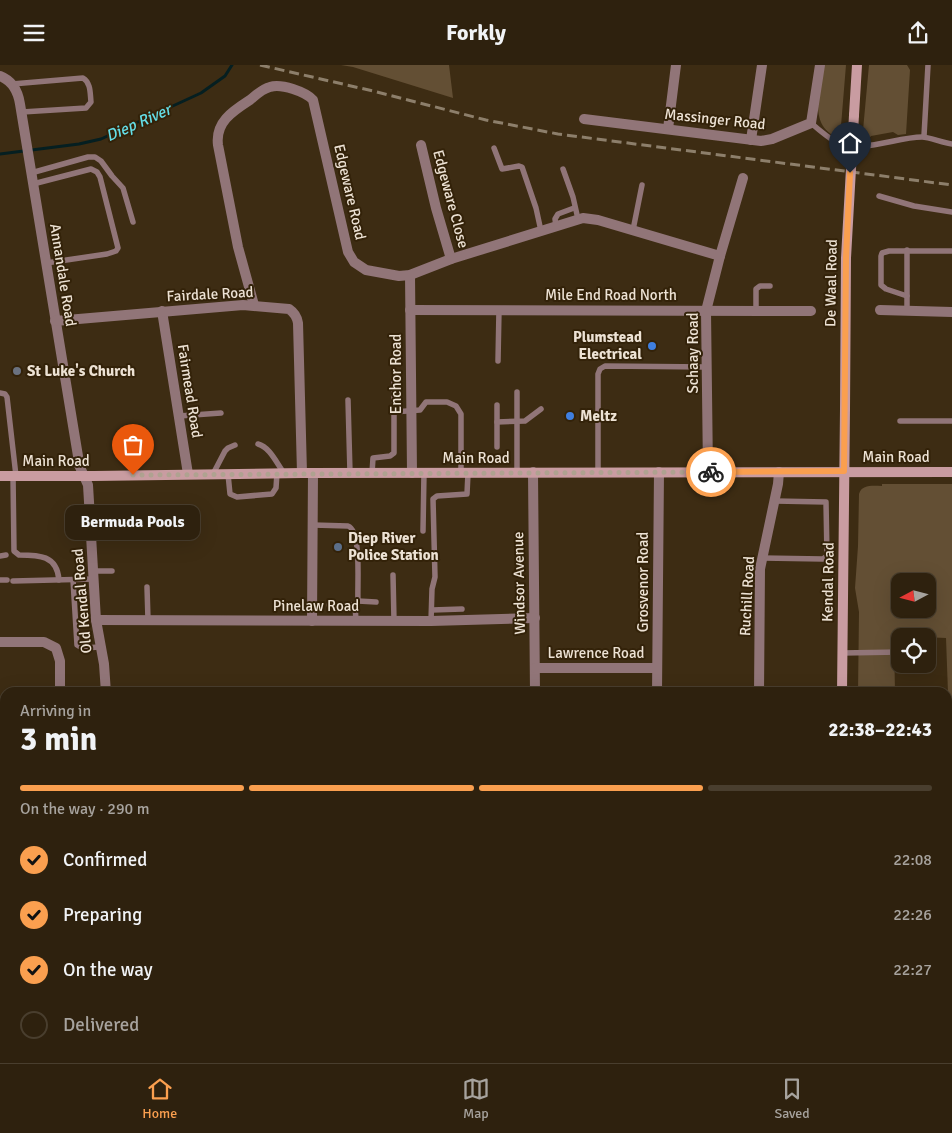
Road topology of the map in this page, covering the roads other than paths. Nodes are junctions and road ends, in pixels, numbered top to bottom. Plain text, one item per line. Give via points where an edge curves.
1 (676, 65) edge
2 (762, 65) edge
3 (820, 65) edge
4 (857, 65) edge
5 (928, 65) edge
6 (7, 80) edge
7 (22, 112) junction
8 (584, 119) dead end
9 (811, 123) junction
10 (668, 129) junction
11 (924, 137) junction
12 (751, 140) junction
13 (952, 144) edge
14 (421, 145) dead end
15 (494, 148) dead end
16 (563, 169) dead end
17 (31, 173) junction
18 (743, 179) dead end
19 (33, 184) junction
20 (642, 185) dead end
21 (879, 196) dead end
22 (574, 208) junction
23 (952, 212) edge
24 (578, 219) junction
25 (133, 222) dead end
26 (556, 226) junction
27 (633, 230) junction
28 (541, 231) junction
29 (907, 250) junction
30 (952, 251) edge
31 (720, 256) junction
32 (451, 259) junction
33 (46, 263) junction
34 (410, 275) junction
35 (770, 286) dead end
36 (907, 296) junction
37 (254, 305) junction
38 (410, 310) junction
39 (499, 310) junction
40 (880, 310) dead end
41 (162, 311) junction
42 (706, 311) junction
43 (756, 311) junction
44 (811, 311) dead end
45 (907, 311) junction
46 (952, 311) edge
47 (55, 321) junction
48 (498, 361) dead end
49 (707, 367) junction
50 (394, 383) dead end
51 (516, 392) dead end
52 (0, 393) edge
53 (348, 400) dead end
54 (497, 405) dead end
55 (541, 409) dead end
56 (411, 411) junction
57 (394, 412) junction
58 (221, 413) dead end
59 (179, 416) junction
60 (517, 421) junction
61 (900, 421) dead end
62 (952, 421) edge
63 (497, 422) junction
64 (128, 433) dead end
65 (258, 444) dead end
66 (235, 445) dead end
67 (497, 447) dead end
68 (844, 471) junction
69 (517, 472) junction
70 (533, 472) junction
71 (598, 472) junction
72 (658, 472) junction
73 (708, 472) junction
74 (778, 472) junction
75 (952, 472) edge
76 (280, 473) junction
77 (308, 473) junction
78 (350, 473) junction
79 (372, 473) junction
80 (412, 473) junction
81 (424, 473) junction
82 (464, 473) junction
83 (212, 474) junction
84 (228, 474) junction
85 (133, 475) junction
86 (188, 475) junction
87 (0, 476) edge
88 (15, 476) junction
89 (85, 476) junction
90 (775, 501) junction
91 (313, 525) junction
92 (423, 531) dead end
93 (357, 539) junction
94 (374, 539) dead end
95 (762, 558) junction
96 (112, 571) dead end
97 (94, 575) junction
98 (393, 575) dead end
99 (58, 580) junction
100 (73, 580) junction
101 (6, 581) edge
102 (147, 587) dead end
103 (376, 602) dead end
104 (356, 603) junction
105 (329, 605) dead end
106 (462, 609) dead end
107 (432, 610) junction
108 (535, 619) junction
109 (148, 620) junction
110 (96, 621) junction
111 (312, 621) junction
112 (356, 621) junction
113 (394, 621) junction
114 (432, 621) junction
115 (0, 641) edge
116 (100, 647) junction
117 (891, 651) edge
118 (842, 653) junction
119 (657, 667) junction
120 (535, 668) junction
121 (60, 687) edge
122 (106, 687) edge
123 (535, 687) edge
124 (657, 687) edge
125 (758, 687) edge
126 (842, 687) edge

1 - 10 street
2 - 12 street
3 - 9 street
4 - 68 main road, De Waal Road, bridge via 846,258
5 - 11 lane
6 - 7 street, Annandale Road via 18,95
6 - 7 lane via 83,78 88,81 91,102 86,107
7 - 17 street, Annandale Road
8 - 10 street, Massinger Road
9 - 11 lane via 845,145 868,146
9 - 12 street, Massinger Road via 772,139
10 - 12 street, Massinger Road
11 - 13 lane
14 - 32 street, Edgeware Close
15 - 28 lane via 502,169 519,166 523,169
16 - 22 lane
17 - 19 street, Annandale Road
17 - 25 lane via 95,157 123,187
18 - 31 street, Schaay Road
19 - 33 street, Annandale Road
19 - 33 lane via 95,170 100,177 118,248 107,254
20 - 27 lane
21 - 23 lane
22 - 24 lane
22 - 26 lane via 558,214
24 - 26 street, Edgeware Road
24 - 27 street, Edgeware Road via 590,218
26 - 28 street, Edgeware Road
27 - 31 street, Edgeware Road
28 - 32 street, Edgeware Road
29 - 30 lane
29 - 36 lane
29 - 36 lane via 882,253 881,280 883,287
31 - 42 street, Schaay Road
32 - 34 street, Edgeware Road
33 - 47 street, Annandale Road
34 - 37 street, Edgeware Road via 366,270 350,257 313,100 300,91 270,87 230,113 222,121 217,139 238,247
34 - 38 street, Enchor Road
35 - 43 lane via 758,286 756,289
36 - 45 lane
37 - 41 street, Fairdale Road
37 - 77 street, Fairdale Road via 290,309 297,318
38 - 39 street, Mile End Road North
38 - 56 street, Enchor Road
39 - 42 street, Mile End Road North
39 - 48 lane
40 - 45 street
41 - 47 street, Fairdale Road
41 - 59 street, Fairmead Road
42 - 43 street, Mile End Road North
42 - 49 street, Schaay Road
43 - 44 street, Mile End Road North
45 - 46 street
47 - 89 street, Annandale Road via 79,465
49 - 71 lane via 605,366 600,369
49 - 73 street, Schaay Road
50 - 57 lane
51 - 60 lane
52 - 88 lane via 7,397
53 - 78 lane
54 - 63 lane
55 - 60 lane via 528,420
56 - 57 lane
56 - 80 street, Enchor Road
56 - 82 lane via 420,410 426,402 447,402 456,406 461,414
57 - 79 lane via 394,453 373,458
58 - 59 lane
59 - 86 street, Fairmead Road
60 - 63 lane
60 - 69 lane
61 - 62 lane
63 - 67 lane
64 - 85 lane
65 - 76 lane via 268,451
66 - 83 lane via 225,451
68 - 74 main road, Main Road
68 - 75 main road, Main Road
68 - 118 main road, Kendal Road
69 - 70 main road, Main Road
69 - 82 main road, Main Road
70 - 71 main road, Main Road
70 - 108 street, Windsor Avenue
71 - 72 main road, Main Road
72 - 73 main road, Main Road
72 - 119 street, Grosvenor Road
73 - 74 main road, Main Road
74 - 90 street, Ruchill Road
76 - 77 main road, Main Road
76 - 84 main road, Main Road
76 - 84 lane via 272,494 237,497 230,493
77 - 78 main road, Main Road
77 - 91 street, Fairdale Road
78 - 79 main road, Main Road
79 - 80 main road, Main Road
80 - 81 main road, Main Road
81 - 82 main road, Main Road
81 - 92 lane
82 - 107 lane via 467,494 433,499 435,577
83 - 84 main road, Main Road
83 - 86 main road, Main Road
85 - 86 main road, Main Road
85 - 89 main road, Main Road
87 - 88 main road, Main Road
88 - 89 main road, Main Road
88 - 99 lane via 12,538 15,553 51,561 57,568
89 - 97 street, Old Kendal Road
90 - 95 street, Ruchill Road
90 - 95 lane via 826,502 828,555 823,559
91 - 93 lane via 351,526
91 - 111 street, Fairdale Road
93 - 94 lane
93 - 104 lane
95 - 125 street, Ruchill Road
96 - 97 lane
97 - 100 lane
97 - 110 street, Old Kendal Road
98 - 113 lane
99 - 100 lane
99 - 101 lane
100 - 116 lane via 77,645 82,648
102 - 109 lane
103 - 104 lane
104 - 105 lane
104 - 112 lane
106 - 107 lane
107 - 114 lane
108 - 114 street, Pinelaw Road
108 - 120 street, Windsor Avenue
109 - 110 street, Pinelaw Road
109 - 111 street, Pinelaw Road
110 - 116 street, Old Kendal Road
111 - 112 street, Pinelaw Road
112 - 113 street, Pinelaw Road
113 - 114 street, Pinelaw Road
115 - 121 street via 44,642 56,648 60,661
116 - 122 street, Old Kendal Road
117 - 118 lane
118 - 126 main road, Kendal Road
119 - 120 street, Lawrence Road
119 - 124 street, Grosvenor Road
120 - 123 street, Windsor Avenue

